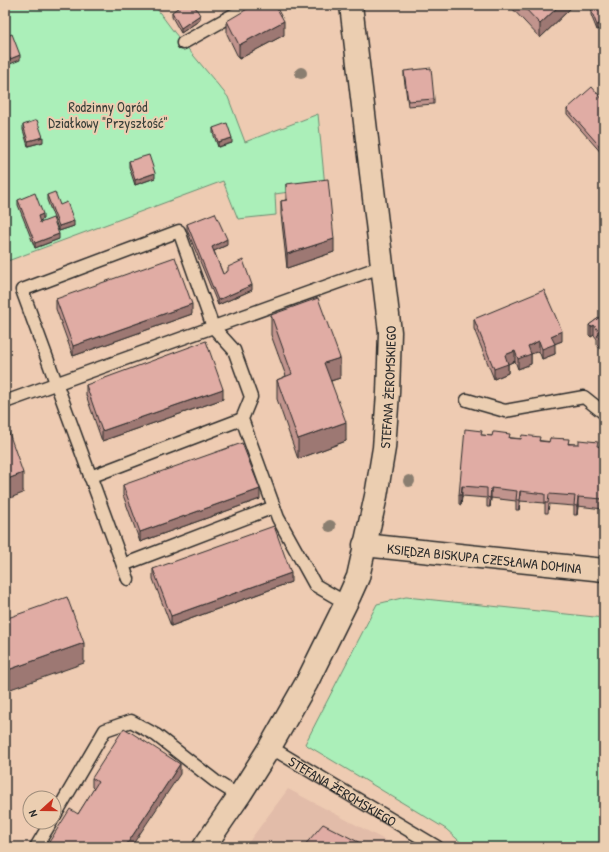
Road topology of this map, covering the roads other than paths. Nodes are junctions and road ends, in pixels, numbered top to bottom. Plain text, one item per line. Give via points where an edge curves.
1 (251, 5) edge
2 (351, 5) edge
3 (183, 43) dead end
4 (383, 266) junction
5 (213, 327) junction
6 (56, 384) junction
7 (467, 400) dead end
8 (5, 402) edge
9 (604, 413) edge
10 (242, 419) junction
11 (90, 477) junction
12 (274, 507) junction
13 (364, 545) junction
14 (123, 565) junction
15 (604, 570) edge
16 (128, 579) dead end
17 (346, 603) junction
18 (270, 747) junction
19 (239, 796) junction
20 (62, 803) edge
21 (46, 830) edge
22 (36, 847) edge
23 (204, 847) edge
24 (437, 847) edge

1 - 3 lane
2 - 4 street, STEFANA ŻEROMSKIEGO
4 - 5 lane
4 - 13 street, STEFANA ŻEROMSKIEGO via 390,332 388,393 384,448
5 - 6 lane
5 - 6 lane via 179,231 22,290
5 - 10 lane via 234,350 251,397
6 - 8 lane
6 - 11 lane
7 - 9 lane via 505,411 584,397
10 - 11 lane
10 - 12 lane
11 - 14 lane
12 - 14 lane
12 - 17 lane via 315,585
13 - 15 street, KSIĘDZA BISKUPA CZESŁAWA DOMINA
13 - 17 street, STEFANA ŻEROMSKIEGO via 358,577
14 - 16 lane
17 - 18 street, STEFANA ŻEROMSKIEGO via 308,682
18 - 19 street, STEFANA ŻEROMSKIEGO
18 - 24 lane, STEFANA ŻEROMSKIEGO
19 - 20 lane via 215,781 156,735 131,721 105,730
19 - 23 street, STEFANA ŻEROMSKIEGO
21 - 22 lane

